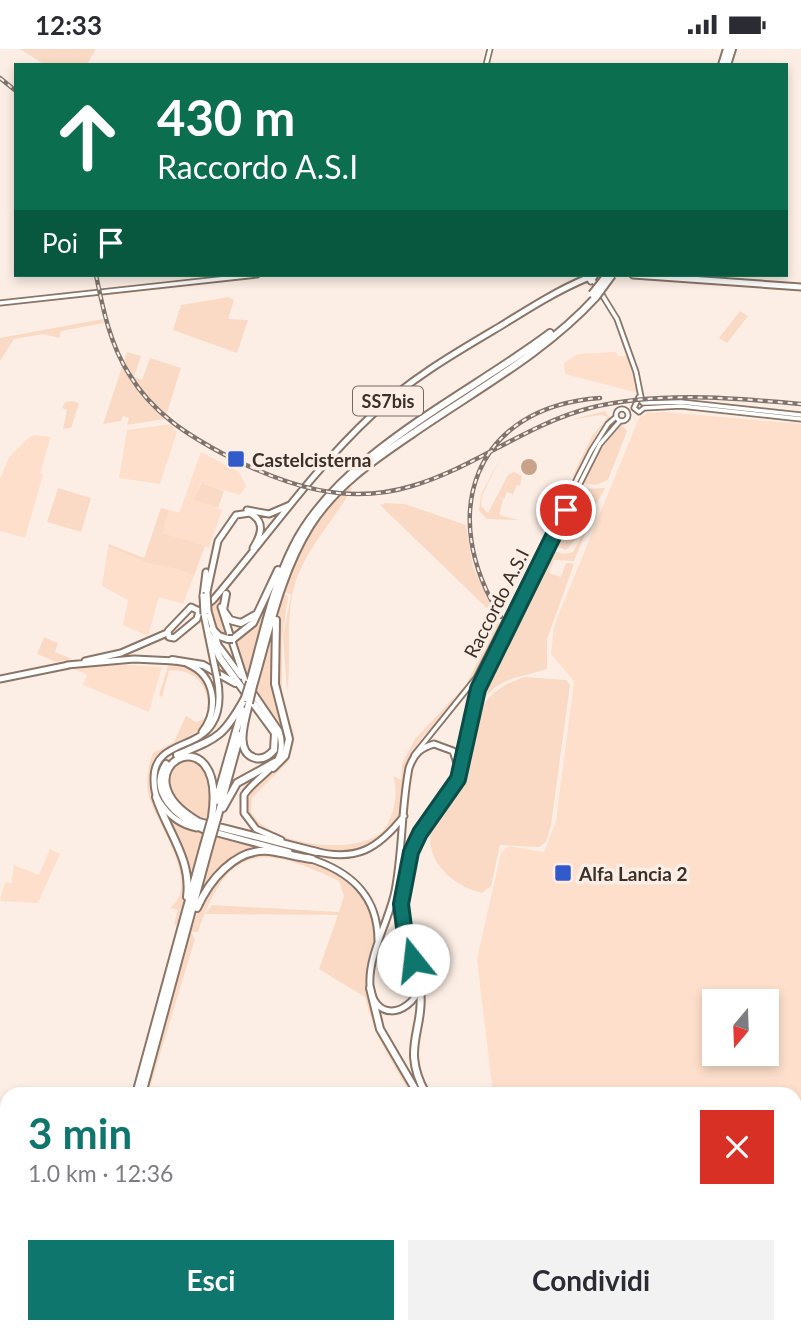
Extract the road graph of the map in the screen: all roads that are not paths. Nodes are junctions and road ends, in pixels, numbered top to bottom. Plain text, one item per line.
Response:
1 (239, 277) edge
2 (574, 277) edge
3 (589, 277) edge
4 (592, 277) edge
5 (606, 277) edge
6 (610, 277) edge
7 (670, 277) edge
8 (569, 286) junction
9 (801, 287) edge
10 (594, 296) junction
11 (0, 303) edge
12 (641, 392) junction
13 (651, 403) junction
14 (640, 404) junction
15 (625, 410) junction
16 (636, 411) junction
17 (628, 415) junction
18 (801, 417) edge
19 (618, 419) junction
20 (347, 479) junction
21 (296, 501) junction
22 (299, 535) junction
23 (239, 569) junction
24 (234, 575) junction
25 (282, 586) junction
26 (205, 594) junction
27 (226, 594) junction
28 (261, 608) junction
29 (203, 612) junction
30 (211, 632) junction
31 (167, 633) junction
32 (168, 660) junction
33 (67, 665) junction
34 (0, 679) edge
35 (248, 684) junction
36 (247, 700) junction
37 (183, 743) junction
38 (412, 758) junction
39 (277, 760) junction
40 (273, 768) junction
41 (460, 772) junction
42 (156, 797) junction
43 (404, 816) junction
44 (214, 818) junction
45 (203, 829) junction
46 (315, 856) junction
47 (186, 923) junction
48 (378, 948) junction
49 (370, 988) junction
50 (420, 988) junction
51 (138, 1087) edge
52 (144, 1087) edge
53 (414, 1087) edge
54 (423, 1087) edge

1 - 11 street
2 - 8 street
3 - 8 main road, SS7bis
4 - 12 street
5 - 10 highway, bridge
6 - 10 highway, bridge
7 - 9 main road
8 - 21 main road, SS7bis
10 - 20 highway
12 - 13 street
12 - 14 street
13 - 14 street
13 - 18 street
14 - 15 street
14 - 16 street
14 - 16 street
14 - 18 street
15 - 17 street
15 - 19 street
16 - 17 street
17 - 19 street
19 - 38 street, Raccordo A.S.I
19 - 41 street, Raccordo A.S.I
20 - 22 highway
20 - 25 highway
21 - 23 main road, SS7bis
21 - 26 main road
22 - 28 highway
22 - 35 highway
23 - 24 main road, SS7bis
23 - 26 main road
24 - 27 main road
24 - 29 main road, SS7bis
25 - 35 highway
25 - 40 highway
26 - 29 main road, bridge
27 - 28 highway
27 - 35 main road
28 - 30 highway
29 - 30 main road
29 - 31 main road, SS7bis
29 - 31 main road, SS7bis
30 - 35 highway
30 - 37 main road, bridge
31 - 33 main road, SS7bis
32 - 33 main road
32 - 35 highway
32 - 37 main road
33 - 34 main road, SS7bis
35 - 36 highway, bridge
35 - 36 highway
35 - 39 main road
36 - 44 highway
36 - 45 highway
37 - 42 main road
38 - 41 main road
38 - 43 main road
39 - 40 main road
39 - 44 highway
40 - 46 main road
41 - 50 main road
42 - 45 main road
42 - 47 highway
43 - 46 main road
43 - 48 main road
44 - 46 highway
44 - 47 highway, bridge
45 - 46 main road
46 - 47 highway
46 - 48 main road
47 - 51 highway
47 - 52 highway
48 - 49 main road
49 - 50 main road
49 - 53 highway
50 - 54 highway

